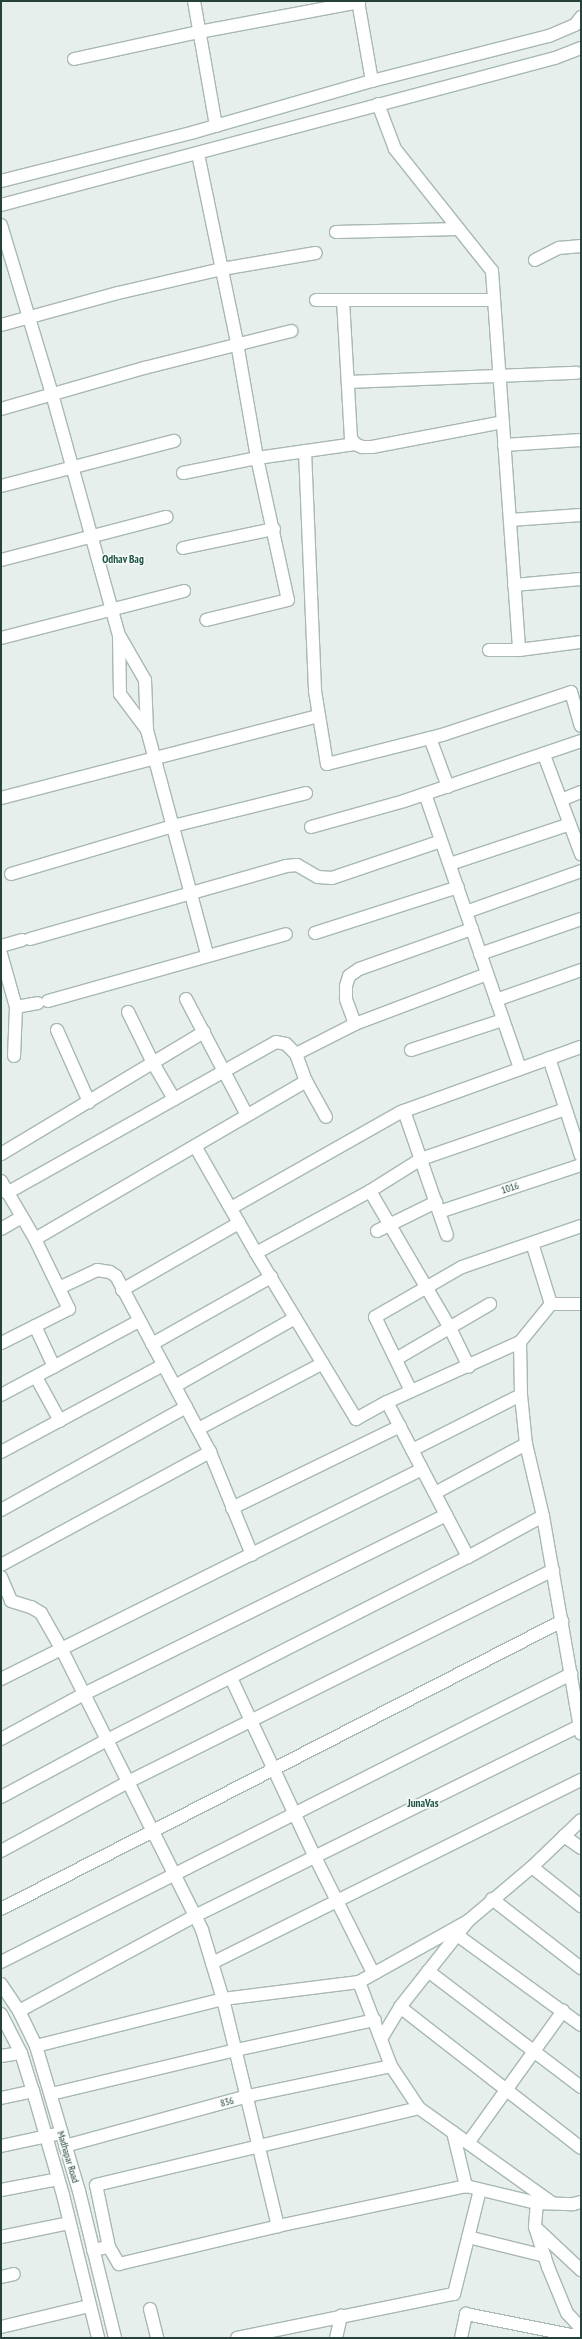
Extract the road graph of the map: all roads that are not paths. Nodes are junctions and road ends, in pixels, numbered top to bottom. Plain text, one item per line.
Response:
1 (194, 1) edge
2 (359, 2) edge
3 (581, 17) edge
4 (199, 32) junction
5 (579, 51) edge
6 (74, 59) dead end
7 (372, 81) junction
8 (378, 104) junction
9 (216, 126) junction
10 (198, 154) junction
11 (1, 181) edge
12 (1, 205) edge
13 (1, 225) edge
14 (458, 228) junction
15 (336, 232) dead end
16 (581, 246) edge
17 (316, 253) dead end
18 (535, 260) dead end
19 (222, 269) junction
20 (316, 300) dead end
21 (343, 300) junction
22 (494, 300) junction
23 (28, 318) junction
24 (1, 325) edge
25 (291, 331) dead end
26 (237, 343) junction
27 (577, 373) dead end
28 (499, 377) junction
29 (348, 382) junction
30 (52, 394) junction
31 (1, 409) edge
32 (503, 422) junction
33 (581, 440) edge
34 (174, 441) dead end
35 (355, 444) junction
36 (504, 445) junction
37 (305, 451) junction
38 (257, 458) junction
39 (71, 468) junction
40 (183, 473) dead end
41 (1, 486) edge
42 (581, 515) edge
43 (166, 518) dead end
44 (510, 520) junction
45 (274, 529) junction
46 (90, 536) junction
47 (183, 548) dead end
48 (1, 560) edge
49 (581, 579) edge
50 (514, 585) junction
51 (184, 591) dead end
52 (112, 610) junction
53 (206, 620) dead end
54 (119, 635) junction
55 (1, 638) edge
56 (581, 642) edge
57 (489, 650) dead end
58 (519, 650) junction
59 (319, 716) junction
60 (581, 726) edge
61 (147, 730) junction
62 (430, 738) junction
63 (581, 742) edge
64 (544, 755) junction
65 (154, 759) junction
66 (448, 787) junction
67 (581, 792) edge
68 (306, 793) dead end
69 (425, 794) junction
70 (1, 798) edge
71 (561, 800) junction
72 (570, 824) junction
73 (172, 826) junction
74 (311, 827) dead end
75 (441, 840) junction
76 (580, 848) edge
77 (450, 864) junction
78 (581, 871) edge
79 (6, 876) edge
80 (458, 887) junction
81 (190, 892) junction
82 (466, 912) junction
83 (581, 919) edge
84 (472, 929) junction
85 (315, 933) dead end
86 (286, 934) dead end
87 (1, 946) edge
88 (1, 954) edge
89 (207, 954) junction
90 (480, 954) junction
91 (581, 970) edge
92 (487, 974) junction
93 (186, 999) dead end
94 (496, 1000) junction
95 (16, 1007) junction
96 (128, 1012) dead end
97 (503, 1020) junction
98 (355, 1024) junction
99 (57, 1030) dead end
100 (204, 1032) junction
101 (581, 1047) edge
102 (411, 1050) dead end
103 (296, 1054) junction
104 (14, 1056) dead end
105 (549, 1058) junction
106 (152, 1063) junction
107 (520, 1069) junction
108 (223, 1072) junction
109 (306, 1080) junction
110 (174, 1099) junction
111 (89, 1102) junction
112 (565, 1109) junction
113 (404, 1111) junction
114 (247, 1115) junction
115 (326, 1117) dead end
116 (577, 1130) edge
117 (195, 1146) junction
118 (1, 1154) edge
119 (581, 1156) edge
120 (421, 1159) junction
121 (581, 1165) edge
122 (1, 1181) edge
123 (370, 1191) junction
124 (7, 1194) junction
125 (438, 1207) junction
126 (231, 1208) junction
127 (22, 1217) junction
128 (239, 1223) junction
129 (389, 1226) junction
130 (581, 1226) edge
131 (1, 1229) edge
132 (376, 1232) dead end
133 (447, 1235) dead end
134 (35, 1239) junction
135 (532, 1243) junction
136 (256, 1253) junction
137 (271, 1277) junction
138 (59, 1288) junction
139 (426, 1288) junction
140 (122, 1290) junction
141 (490, 1304) dead end
142 (551, 1304) junction
143 (581, 1304) edge
144 (295, 1318) junction
145 (139, 1320) junction
146 (35, 1326) junction
147 (450, 1328) junction
148 (520, 1342) junction
149 (1, 1343) edge
150 (152, 1344) junction
151 (396, 1359) junction
152 (323, 1363) junction
153 (163, 1365) junction
154 (54, 1366) junction
155 (469, 1367) junction
156 (36, 1377) junction
157 (175, 1386) junction
158 (411, 1391) junction
159 (1, 1395) edge
160 (521, 1395) junction
161 (387, 1402) junction
162 (186, 1407) junction
163 (60, 1421) junction
164 (400, 1426) junction
165 (198, 1429) junction
166 (526, 1444) junction
167 (412, 1450) junction
168 (1, 1452) edge
169 (210, 1452) junction
170 (422, 1469) junction
171 (434, 1493) junction
172 (232, 1508) junction
173 (1, 1510) edge
174 (446, 1515) junction
175 (544, 1516) junction
176 (252, 1555) junction
177 (468, 1557) junction
178 (1, 1565) edge
179 (553, 1570) junction
180 (1, 1577) edge
181 (6, 1604) edge
182 (562, 1621) junction
183 (62, 1650) junction
184 (571, 1674) junction
185 (231, 1678) junction
186 (1, 1679) edge
187 (84, 1694) junction
188 (252, 1720) junction
189 (580, 1730) edge
190 (1, 1739) edge
191 (108, 1740) junction
192 (273, 1768) junction
193 (581, 1780) edge
194 (128, 1782) junction
195 (1, 1797) edge
196 (295, 1812) junction
197 (581, 1820) edge
198 (152, 1830) junction
199 (564, 1836) junction
200 (581, 1848) edge
201 (1, 1851) edge
202 (315, 1857) junction
203 (532, 1867) junction
204 (174, 1873) junction
205 (492, 1899) junction
206 (337, 1901) junction
207 (581, 1906) edge
208 (1, 1909) edge
209 (195, 1916) junction
210 (468, 1921) junction
211 (457, 1935) junction
212 (1, 1962) edge
213 (212, 1963) junction
214 (581, 1968) edge
215 (428, 1971) junction
216 (373, 1973) junction
217 (359, 1982) junction
218 (1, 1984) edge
219 (223, 1999) junction
220 (400, 2007) junction
221 (563, 2010) junction
222 (19, 2011) junction
223 (1, 2014) edge
224 (375, 2020) junction
225 (581, 2025) edge
226 (381, 2040) junction
227 (36, 2046) junction
228 (236, 2050) junction
229 (21, 2052) junction
230 (534, 2052) junction
231 (1, 2056) edge
232 (391, 2066) junction
233 (581, 2087) edge
234 (33, 2091) junction
235 (508, 2091) junction
236 (51, 2094) junction
237 (248, 2096) junction
238 (1, 2098) edge
239 (419, 2108) junction
240 (453, 2132) junction
241 (61, 2133) junction
242 (45, 2137) junction
243 (468, 2143) junction
244 (1, 2146) edge
245 (65, 2146) junction
246 (258, 2148) junction
247 (581, 2148) edge
248 (58, 2179) junction
249 (466, 2186) junction
250 (1, 2190) edge
251 (480, 2190) junction
252 (537, 2203) junction
253 (553, 2204) junction
254 (578, 2206) edge
255 (69, 2223) junction
256 (278, 2226) junction
257 (535, 2227) junction
258 (1, 2237) edge
259 (468, 2238) junction
260 (109, 2247) junction
261 (93, 2250) junction
262 (545, 2256) junction
263 (581, 2270) edge
264 (14, 2274) dead end
265 (1, 2277) edge
266 (89, 2306) junction
267 (150, 2309) dead end
268 (341, 2316) junction
269 (1, 2326) edge
270 (581, 2328) edge
271 (581, 2337) edge
272 (98, 2338) edge
273 (115, 2338) edge
274 (157, 2338) edge
275 (237, 2338) edge
276 (336, 2338) edge
277 (461, 2338) edge

1 - 4 street
2 - 4 street
2 - 7 street
3 - 7 street
4 - 6 street
4 - 9 street
5 - 8 street
7 - 9 street
8 - 10 street
8 - 14 street
9 - 11 street
10 - 12 street
10 - 19 street
13 - 23 street
14 - 15 street
14 - 22 street
16 - 18 street
17 - 19 street
19 - 23 street
19 - 26 street
20 - 21 street
21 - 22 street
21 - 29 street
22 - 28 street
23 - 24 street
23 - 30 street
25 - 26 street
26 - 30 street
26 - 38 street
27 - 28 street
28 - 29 street
28 - 32 street
29 - 35 street
30 - 31 street
30 - 39 street
32 - 35 street
32 - 36 street
33 - 36 street
34 - 39 street
35 - 37 street
36 - 44 street
37 - 38 street
37 - 59 street
38 - 40 street
38 - 45 street
39 - 41 street
39 - 46 street
42 - 44 street
43 - 46 street
44 - 50 street
45 - 47 street
45 - 53 street
46 - 48 street
46 - 52 street
49 - 50 street
50 - 58 street
51 - 52 street
52 - 54 street
52 - 55 street
54 - 61 street
54 - 61 street
56 - 58 street
57 - 58 street
59 - 62 street
59 - 65 street
60 - 62 street
61 - 65 street
62 - 66 street
63 - 64 street
64 - 66 street
64 - 71 street
65 - 70 street
65 - 73 street
66 - 69 street
67 - 71 street
68 - 73 street
69 - 74 street
69 - 75 street
71 - 72 street
72 - 76 street
72 - 77 street
73 - 79 street
73 - 81 street
75 - 77 street
75 - 81 street
77 - 80 street
78 - 82 street
80 - 82 street
80 - 85 street
81 - 87 street
81 - 89 street
82 - 84 street
83 - 90 street
84 - 90 street
84 - 98 street
86 - 89 street
88 - 95 street
89 - 95 street
90 - 92 street
91 - 94 street
92 - 94 street
92 - 98 street
93 - 100 street
94 - 97 street
95 - 104 street
96 - 106 street
97 - 102 street
97 - 107 street
98 - 103 street
99 - 111 street
100 - 106 street
100 - 108 street
101 - 105 street
103 - 108 street
103 - 109 street
105 - 107 street
105 - 112 street
106 - 110 street
106 - 111 street
107 - 113 street
108 - 110 street
108 - 114 street
109 - 114 street
109 - 115 street
110 - 124 street
111 - 118 street
112 - 116 street
112 - 120 street
113 - 120 street
113 - 126 street
114 - 117 street
116 - 119 street
117 - 126 street
117 - 134 street
120 - 123 street
120 - 125 street
121 - 125 street, 1016
122 - 124 street
123 - 129 street
123 - 136 street
124 - 127 street
125 - 129 street, 1016
125 - 133 street
126 - 128 street
127 - 131 street
127 - 134 street
128 - 136 street
128 - 140 street
129 - 132 street, 1016
129 - 139 street
130 - 135 street
134 - 138 street
135 - 139 street
135 - 142 street
136 - 137 street
137 - 144 street
137 - 150 street
138 - 140 street
138 - 146 street
139 - 147 street
139 - 151 street
140 - 145 street
141 - 147 street
142 - 143 street
142 - 148 street
144 - 152 street
144 - 157 street
145 - 150 street
145 - 154 street
146 - 149 street
146 - 154 street
147 - 151 street
147 - 155 street
148 - 155 street
148 - 160 street
150 - 153 street
151 - 158 street
152 - 161 street
152 - 165 street
153 - 157 street
153 - 163 street
154 - 156 street
155 - 158 street
156 - 159 street
156 - 163 street
157 - 162 street
158 - 161 street
160 - 166 street
160 - 167 street
161 - 164 street
162 - 165 street
162 - 173 street
163 - 168 street
164 - 167 street
164 - 172 street
165 - 169 street
166 - 171 street
166 - 175 street
167 - 170 street
169 - 172 street
169 - 178 street
170 - 171 street
170 - 176 street
171 - 174 street
172 - 176 street
174 - 177 street
174 - 187 street
175 - 177 street
175 - 179 street
176 - 183 street
177 - 185 street
179 - 182 street
179 - 188 street
180 - 181 street
181 - 183 street
182 - 184 street
182 - 192 street
183 - 186 street
183 - 187 street
184 - 189 street
184 - 196 street
185 - 188 street
185 - 191 street
187 - 190 street
187 - 191 street
188 - 192 street
188 - 194 street
189 - 202 street
191 - 194 street
191 - 195 street
192 - 196 street
192 - 198 street
193 - 206 street
194 - 198 street
194 - 201 street
196 - 202 street
196 - 204 street
197 - 199 street
198 - 204 street
198 - 208 street
199 - 200 street
199 - 203 street
202 - 206 street
202 - 209 street
203 - 205 street
203 - 207 street
204 - 209 street
204 - 212 street
205 - 210 street
205 - 214 street
206 - 213 street
206 - 216 street
209 - 213 street
209 - 222 street
210 - 211 street
210 - 216 street
211 - 215 street
211 - 221 street
213 - 219 street
215 - 220 street
215 - 230 street
216 - 217 street
217 - 219 street
217 - 224 street
218 - 222 street, Madhapar Road
219 - 227 street
219 - 228 street
220 - 226 street
220 - 235 street
221 - 225 street
221 - 230 street
222 - 227 street, Madhapar Road
223 - 229 street, Madhapar Road
224 - 226 street
224 - 228 street
226 - 232 street
227 - 236 street, Madhapar Road
228 - 236 street
228 - 237 street
229 - 231 street
229 - 234 street, Madhapar Road
230 - 233 street
230 - 235 street
232 - 237 street, 836
232 - 239 street
234 - 238 street
234 - 242 street, Madhapar Road
235 - 243 street
235 - 247 street
236 - 241 street, Madhapar Road
237 - 245 street, 836
237 - 246 street
239 - 240 street
239 - 246 street
240 - 243 street
240 - 249 street
241 - 242 street
241 - 245 street, Madhapar Road
242 - 244 street
242 - 248 street, Madhapar Road
243 - 253 street
245 - 261 street, Madhapar Road
246 - 256 street
246 - 260 street
248 - 250 street
248 - 255 street, Madhapar Road
249 - 251 street
249 - 256 street
251 - 252 street
251 - 259 street
252 - 253 street
252 - 257 street
253 - 254 street
255 - 258 street
255 - 266 street, Madhapar Road
256 - 260 street
257 - 262 street
257 - 263 street
259 - 262 street
259 - 268 street
260 - 261 street
261 - 273 street, Madhapar Road
262 - 270 street
264 - 265 street
266 - 269 street
266 - 272 street, Madhapar Road
267 - 274 street
268 - 275 street
268 - 276 street
271 - 277 street

